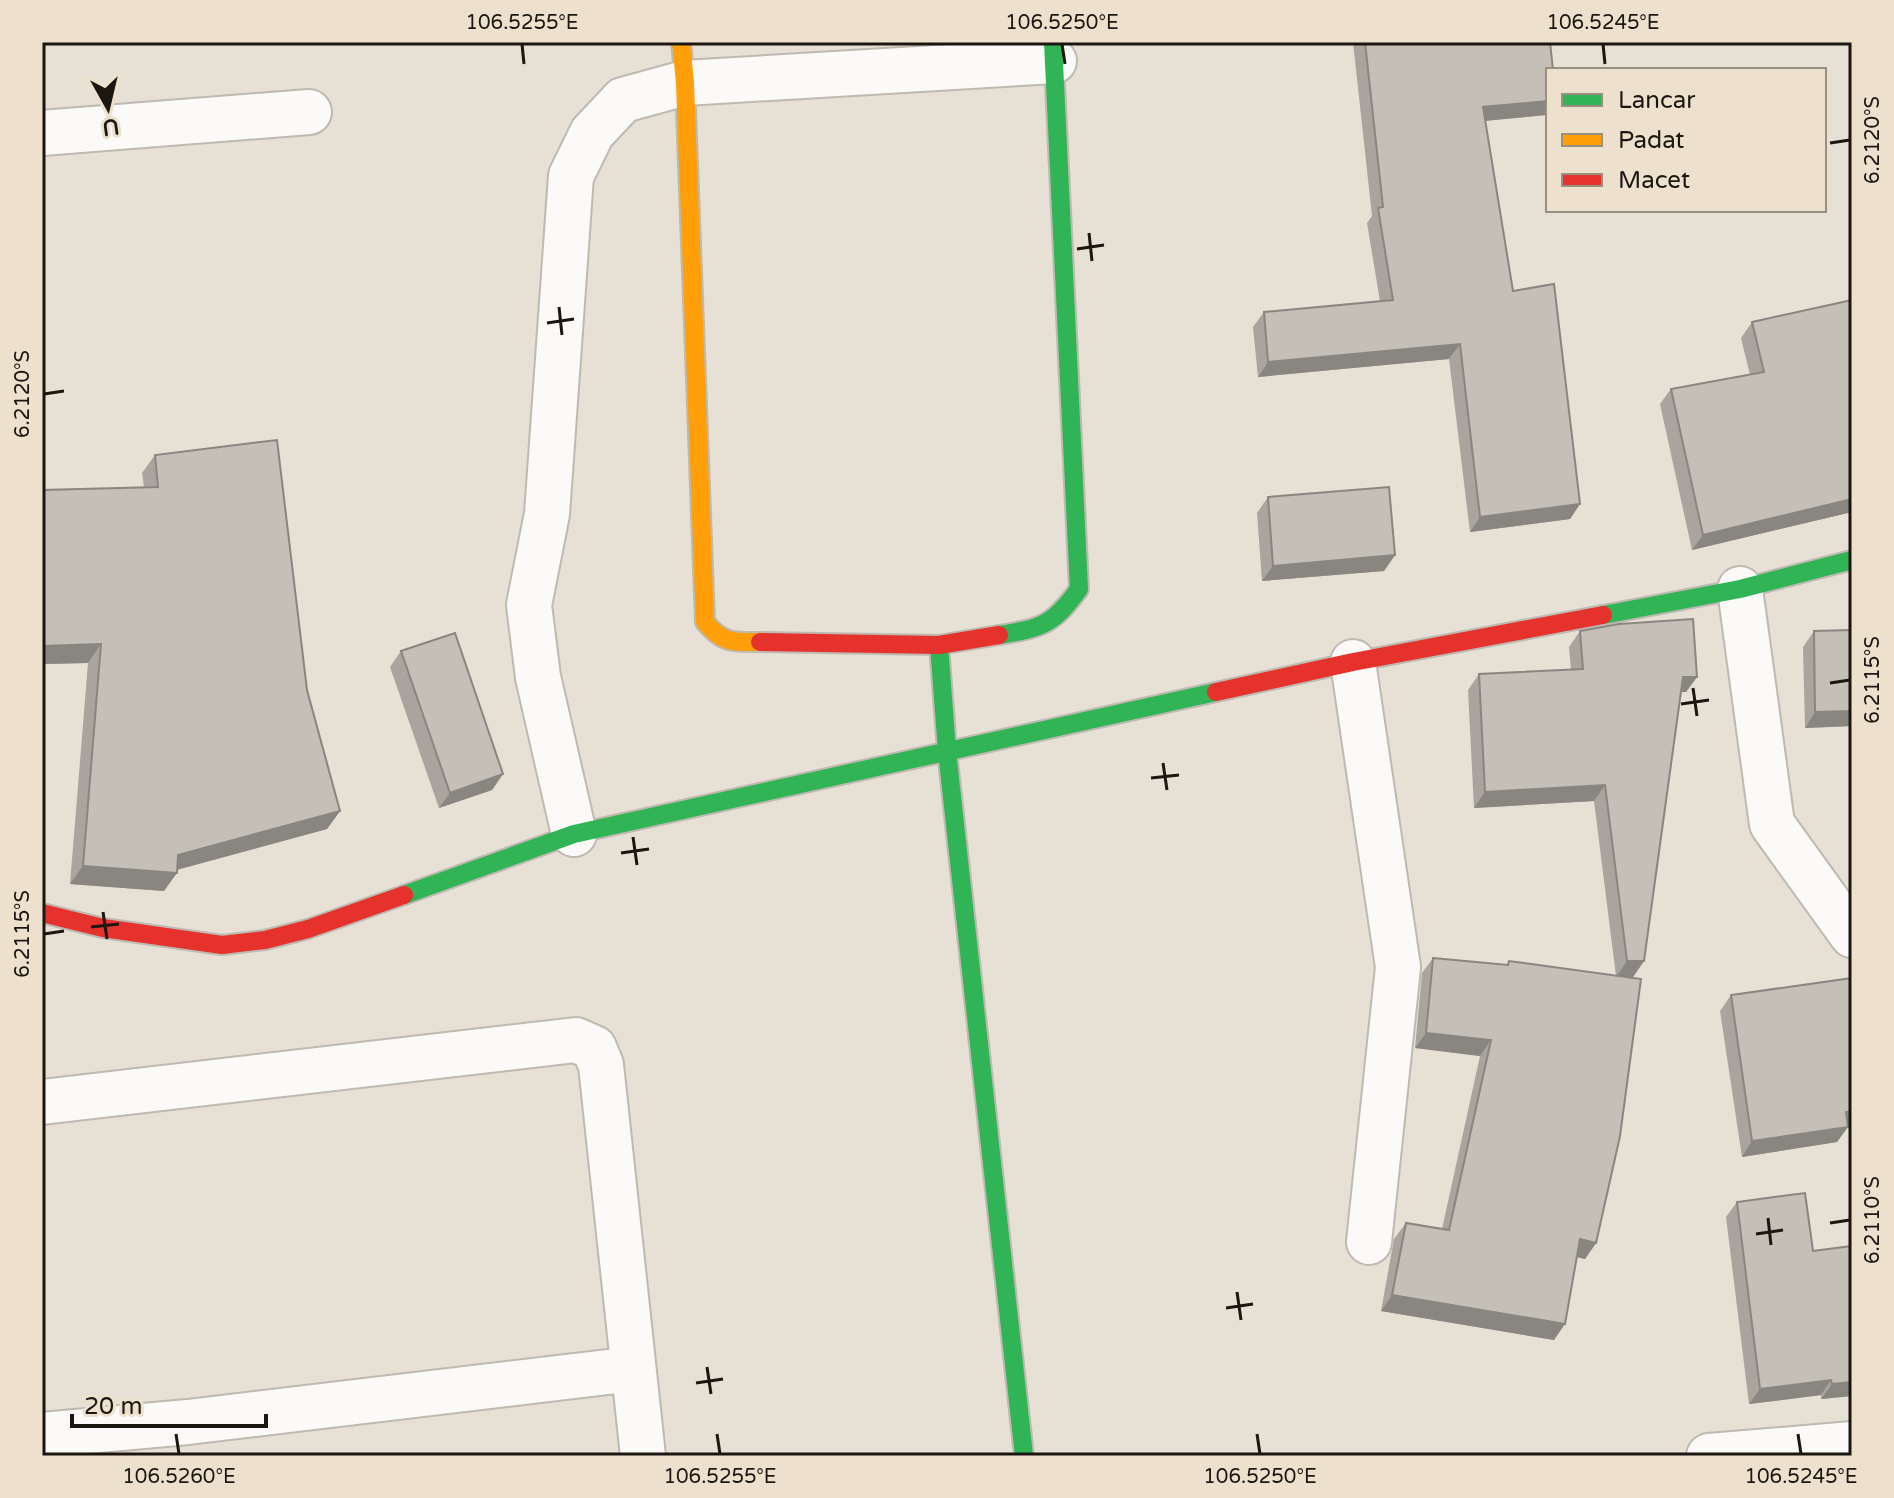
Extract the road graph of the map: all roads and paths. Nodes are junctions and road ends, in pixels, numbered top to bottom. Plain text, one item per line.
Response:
1 (1053, 51) edge
2 (683, 63) edge
3 (309, 112) dead end
4 (42, 133) edge
5 (1852, 560) edge
6 (1740, 589) junction
7 (939, 645) junction
8 (1353, 662) junction
9 (947, 751) junction
10 (574, 834) junction
11 (42, 913) edge
12 (1852, 935) edge
13 (42, 1102) edge
14 (1369, 1242) dead end
15 (633, 1369) junction
16 (42, 1435) edge
17 (1852, 1444) edge
18 (643, 1456) edge
19 (1024, 1456) edge
20 (1709, 1456) edge

1 - 2 street
1 - 7 street
2 - 7 street
2 - 10 street
3 - 4 street
5 - 6 street
6 - 8 street
6 - 12 street
7 - 9 street
8 - 9 street
8 - 14 street
9 - 10 street
9 - 19 street
10 - 11 street
13 - 15 street
15 - 16 street
15 - 18 street
17 - 20 street

